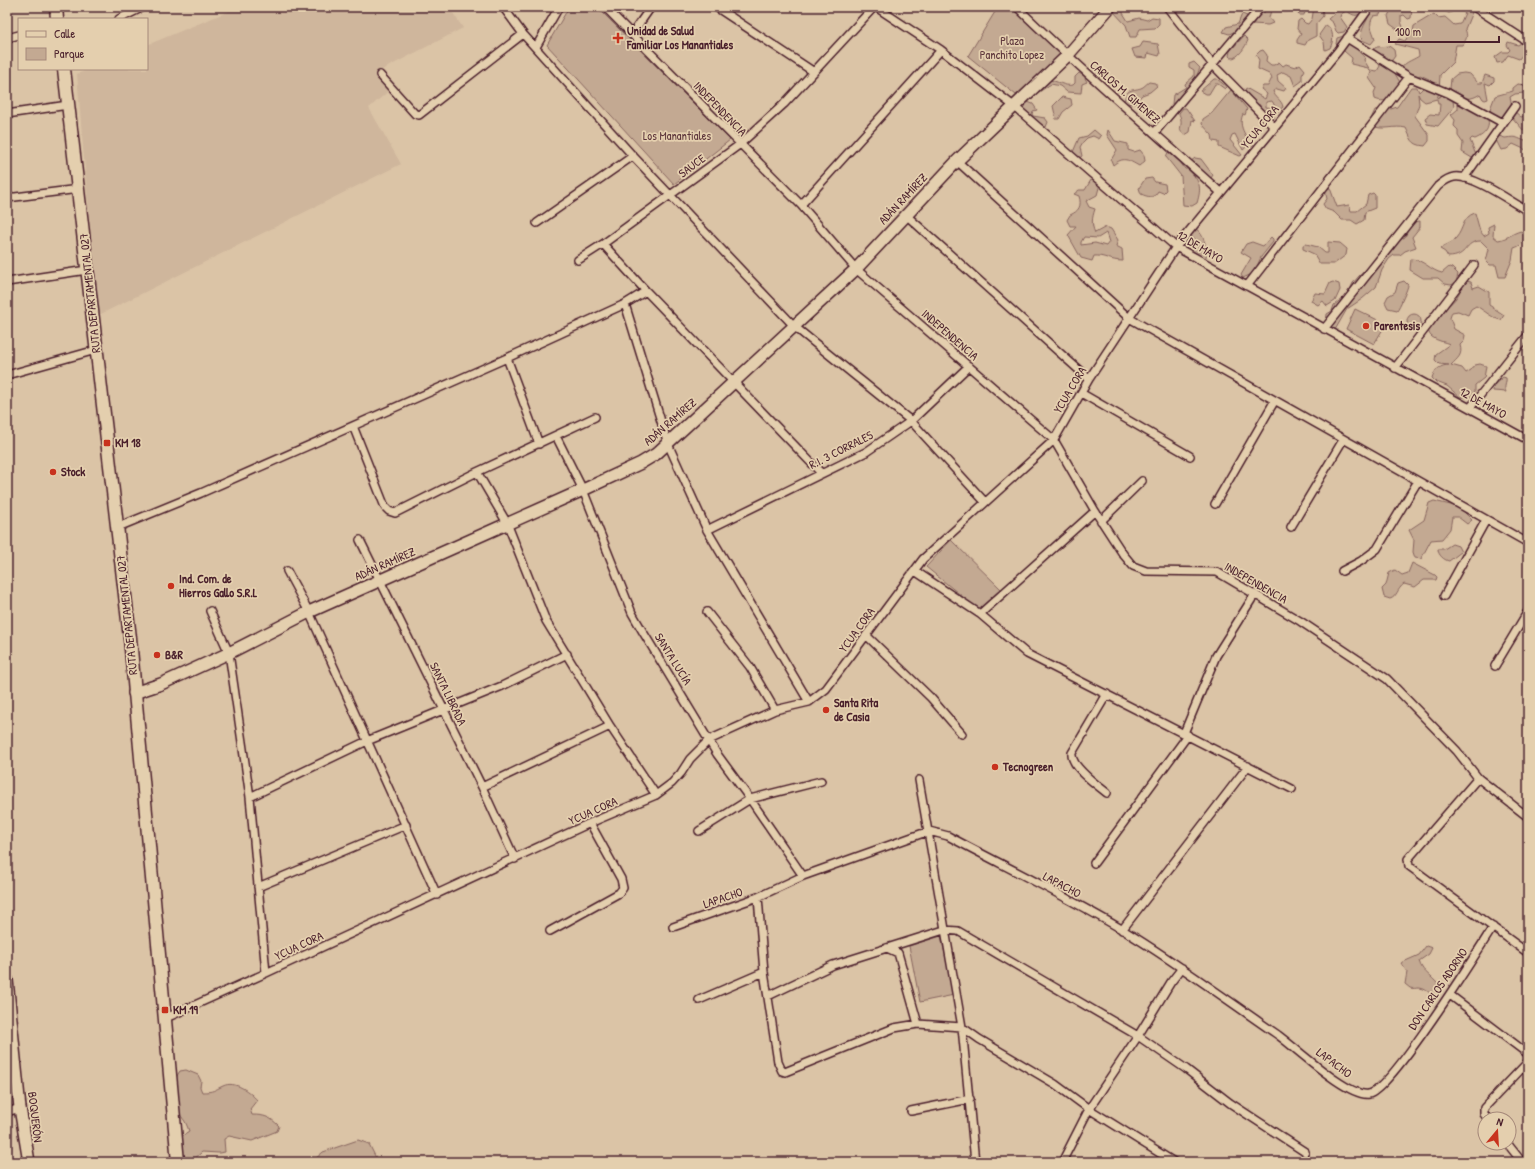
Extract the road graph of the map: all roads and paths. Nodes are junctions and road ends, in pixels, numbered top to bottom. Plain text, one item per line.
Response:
1 (56, 7) edge
2 (142, 7) edge
3 (503, 7) edge
4 (559, 7) edge
5 (605, 7) edge
6 (651, 7) edge
7 (716, 7) edge
8 (875, 7) edge
9 (1017, 7) edge
10 (1110, 7) edge
11 (1167, 7) edge
12 (1261, 7) edge
13 (1370, 7) edge
14 (1474, 7) edge
15 (57, 18) edge
16 (121, 18) edge
17 (523, 34) junction
18 (632, 34) junction
19 (18, 35) edge
20 (7, 38) edge
21 (1347, 38) junction
22 (1528, 42) edge
23 (536, 47) junction
24 (942, 50) junction
25 (1067, 56) junction
26 (1213, 65) junction
27 (64, 70) edge
28 (814, 72) junction
29 (380, 75) dead end
30 (1409, 77) junction
31 (68, 105) junction
32 (1515, 106) dead end
33 (1015, 108) junction
34 (7, 114) edge
35 (1503, 122) junction
36 (1274, 127) junction
37 (1155, 132) junction
38 (739, 145) junction
39 (633, 156) junction
40 (957, 161) junction
41 (1464, 178) junction
42 (79, 189) junction
43 (1220, 192) junction
44 (670, 196) junction
45 (7, 198) edge
46 (801, 205) junction
47 (1528, 211) edge
48 (906, 215) junction
49 (537, 223) dead end
50 (603, 244) junction
51 (1176, 247) junction
52 (578, 260) dead end
53 (1474, 265) dead end
54 (856, 269) junction
55 (87, 270) junction
56 (7, 282) edge
57 (1247, 286) junction
58 (646, 291) junction
59 (625, 304) junction
60 (1129, 318) junction
61 (795, 327) junction
62 (1324, 329) junction
63 (1528, 335) edge
64 (96, 350) junction
65 (508, 358) junction
66 (969, 366) junction
67 (1395, 368) junction
68 (7, 375) edge
69 (1089, 379) junction
70 (734, 382) junction
71 (1081, 393) junction
72 (1274, 402) junction
73 (1470, 408) junction
74 (595, 417) dead end
75 (911, 421) junction
76 (353, 426) junction
77 (556, 436) junction
78 (1054, 440) junction
79 (1344, 440) junction
80 (1528, 440) edge
81 (539, 444) junction
82 (668, 444) junction
83 (1190, 456) dead end
84 (477, 472) junction
85 (821, 473) junction
86 (1142, 481) dead end
87 (1418, 481) junction
88 (583, 490) junction
89 (985, 502) junction
90 (1215, 504) dead end
91 (1095, 511) junction
92 (1486, 520) junction
93 (1102, 521) junction
94 (507, 523) junction
95 (118, 527) junction
96 (1291, 527) dead end
97 (706, 530) junction
98 (360, 540) dead end
99 (1528, 544) edge
100 (287, 571) dead end
101 (915, 571) junction
102 (1342, 571) dead end
103 (381, 580) junction
104 (1255, 594) junction
105 (1444, 596) dead end
106 (210, 611) dead end
107 (1528, 611) edge
108 (309, 612) junction
109 (707, 612) dead end
110 (980, 614) junction
111 (867, 636) junction
112 (229, 653) junction
113 (567, 654) junction
114 (1495, 666) dead end
115 (134, 693) junction
116 (1107, 694) junction
117 (809, 702) junction
118 (443, 710) junction
119 (775, 710) junction
120 (610, 726) junction
121 (962, 734) dead end
122 (1186, 734) junction
123 (710, 740) junction
124 (367, 741) junction
125 (1248, 766) junction
126 (1478, 778) junction
127 (821, 780) dead end
128 (919, 780) dead end
129 (482, 787) junction
130 (1292, 789) dead end
131 (1106, 793) dead end
132 (656, 795) junction
133 (250, 797) junction
134 (750, 799) junction
135 (1528, 817) edge
136 (590, 823) junction
137 (406, 825) junction
138 (699, 831) dead end
139 (929, 831) junction
140 (515, 859) junction
141 (1094, 863) dead end
142 (803, 876) junction
143 (258, 887) junction
144 (437, 895) junction
145 (758, 897) junction
146 (673, 927) dead end
147 (1492, 927) junction
148 (944, 930) junction
149 (1122, 930) junction
150 (550, 931) dead end
151 (887, 948) junction
152 (1528, 954) edge
153 (1182, 968) junction
154 (764, 972) junction
155 (266, 974) junction
156 (7, 980) edge
157 (1450, 995) junction
158 (768, 996) junction
159 (699, 1000) dead end
160 (166, 1018) junction
161 (918, 1024) junction
162 (962, 1027) junction
163 (1138, 1036) junction
164 (1528, 1054) edge
165 (1528, 1062) edge
166 (1400, 1063) joint
167 (970, 1099) junction
168 (20, 1108) junction
169 (1089, 1109) junction
170 (911, 1111) dead end
171 (1483, 1111) edge
172 (7, 1112) edge
173 (1513, 1151) edge
174 (1305, 1152) dead end
175 (29, 1162) edge
176 (178, 1162) edge
177 (975, 1162) edge
178 (1062, 1162) edge
179 (1174, 1162) edge
180 (1522, 1162) edge

1 - 15 main road
2 - 16 street
3 - 17 street
4 - 23 street
5 - 18 street, INDEPENDENCIA
6 - 18 street
7 - 28 street
8 - 24 street, 12 DE MAYO
8 - 28 street, SAUCE
9 - 25 street, CARLOS M. GIMENEZ
10 - 25 street, ADÁN RAMÍREZ
11 - 26 street
12 - 26 street
13 - 21 street, YCUA CORA
14 - 22 street
17 - 23 street
17 - 29 street
18 - 38 street, INDEPENDENCIA
19 - 20 street
21 - 30 street
21 - 36 street, YCUA CORA
23 - 39 street
24 - 33 street, 12 DE MAYO
24 - 46 street
25 - 33 street, ADÁN RAMÍREZ
25 - 37 street, CARLOS M. GIMENEZ
26 - 36 street
26 - 37 street
27 - 31 main road, RUTA DEPARTAMENTAL 027
28 - 38 street, SAUCE
30 - 35 street
30 - 57 street
31 - 34 street
31 - 42 main road, RUTA DEPARTAMENTAL 027
32 - 35 street
33 - 40 street, ADÁN RAMÍREZ
33 - 51 street, 12 DE MAYO
35 - 41 street
36 - 43 street, YCUA CORA
37 - 43 street, CARLOS M. GIMENEZ
38 - 44 street, SAUCE
38 - 46 street, INDEPENDENCIA
39 - 44 street
39 - 49 street
40 - 48 street, ADÁN RAMÍREZ
40 - 60 street
41 - 47 street
41 - 62 street
42 - 45 street
42 - 55 main road, RUTA DEPARTAMENTAL 027
43 - 51 street, YCUA CORA
44 - 50 street, SAUCE
44 - 61 street
46 - 54 street, INDEPENDENCIA
48 - 54 street, ADÁN RAMÍREZ
48 - 69 street
50 - 52 street, SAUCE
50 - 58 street
51 - 57 street, 12 DE MAYO
51 - 60 street, YCUA CORA
53 - 67 street
54 - 61 street, ADÁN RAMÍREZ
54 - 66 street, INDEPENDENCIA
55 - 56 street
55 - 64 main road, RUTA DEPARTAMENTAL 027
57 - 62 street, 12 DE MAYO
58 - 59 street
58 - 70 street
59 - 65 street
59 - 82 street
60 - 69 street, YCUA CORA
60 - 72 street
61 - 70 street, ADÁN RAMÍREZ
61 - 75 street
62 - 67 street, 12 DE MAYO
63 - 73 street
64 - 68 street
64 - 95 main road, RUTA DEPARTAMENTAL 027
65 - 76 street
65 - 81 street
66 - 75 street, R.I. 3 CORRALES
66 - 78 street, INDEPENDENCIA
67 - 73 street, 12 DE MAYO
69 - 71 street, YCUA CORA
70 - 82 street, ADÁN RAMÍREZ
70 - 85 street
71 - 78 street, YCUA CORA
71 - 83 street
72 - 79 street
72 - 90 street
73 - 80 street, 12 DE MAYO
74 - 77 street
75 - 85 street, R.I. 3 CORRALES
75 - 89 street
76 - 84 street
76 - 95 street
77 - 81 street
77 - 88 street, SANTA LUCÍA
78 - 89 street, YCUA CORA
78 - 91 street, INDEPENDENCIA
79 - 87 street
79 - 96 street
81 - 84 street
82 - 88 street, ADÁN RAMÍREZ
82 - 97 street
84 - 94 street
85 - 97 street, R.I. 3 CORRALES
86 - 93 street
87 - 92 street
87 - 102 street
88 - 94 street, ADÁN RAMÍREZ
88 - 123 street, SANTA LUCÍA
89 - 101 street, YCUA CORA
91 - 93 street, INDEPENDENCIA
91 - 110 street
92 - 99 street
92 - 105 street
93 - 104 street, INDEPENDENCIA
94 - 103 street, ADÁN RAMÍREZ
94 - 113 street
95 - 115 main road, RUTA DEPARTAMENTAL 027
97 - 117 street
98 - 103 street, SANTA LIBRADA
100 - 108 street
101 - 110 street
101 - 111 street, YCUA CORA
103 - 108 street, ADÁN RAMÍREZ
103 - 118 street, SANTA LIBRADA
104 - 122 street
104 - 126 street, INDEPENDENCIA
106 - 112 street
107 - 114 street
108 - 112 street, ADÁN RAMÍREZ
108 - 124 street
109 - 119 street
110 - 116 street
111 - 117 street, YCUA CORA
111 - 121 street
112 - 115 street, ADÁN RAMÍREZ
112 - 133 street
113 - 118 street
113 - 120 street
115 - 160 main road, RUTA DEPARTAMENTAL 027
116 - 122 street
116 - 131 street
117 - 119 street, YCUA CORA
118 - 124 street
118 - 129 street, SANTA LIBRADA
119 - 123 street, YCUA CORA
120 - 129 street
120 - 132 street
122 - 125 street
122 - 141 street
123 - 132 street, YCUA CORA
123 - 134 street, SANTA LUCÍA
124 - 133 street
124 - 137 street
125 - 130 street
125 - 149 street
126 - 135 street, INDEPENDENCIA
126 - 147 street
127 - 134 street
128 - 139 street
129 - 140 street, SANTA LIBRADA
132 - 136 street, YCUA CORA
133 - 143 street
134 - 138 street
134 - 142 street, SANTA LUCÍA
136 - 140 street, YCUA CORA
136 - 150 street
137 - 143 street
137 - 144 street
139 - 142 street, LAPACHO
139 - 148 street
139 - 149 street, LAPACHO
140 - 144 street, YCUA CORA
142 - 145 street, LAPACHO
143 - 155 street
144 - 155 street, YCUA CORA
145 - 146 street, LAPACHO
145 - 154 street
147 - 152 street
147 - 157 street, DON CARLOS ADORNO
148 - 151 street
148 - 162 street
148 - 163 street
149 - 153 street, LAPACHO
151 - 158 street
151 - 161 street
153 - 163 street
153 - 166 street, LAPACHO
154 - 158 street
154 - 159 street
155 - 160 street, YCUA CORA
156 - 168 street, BOQUERÓN
157 - 164 street
157 - 166 street, DON CARLOS ADORNO
158 - 161 street
160 - 176 main road, RUTA DEPARTAMENTAL 027
161 - 162 street
162 - 167 street
162 - 169 street
163 - 169 street
163 - 174 street
165 - 171 street
167 - 170 street
167 - 177 street
168 - 172 street
168 - 175 street, BOQUERÓN
169 - 178 street
169 - 179 street
173 - 180 street

